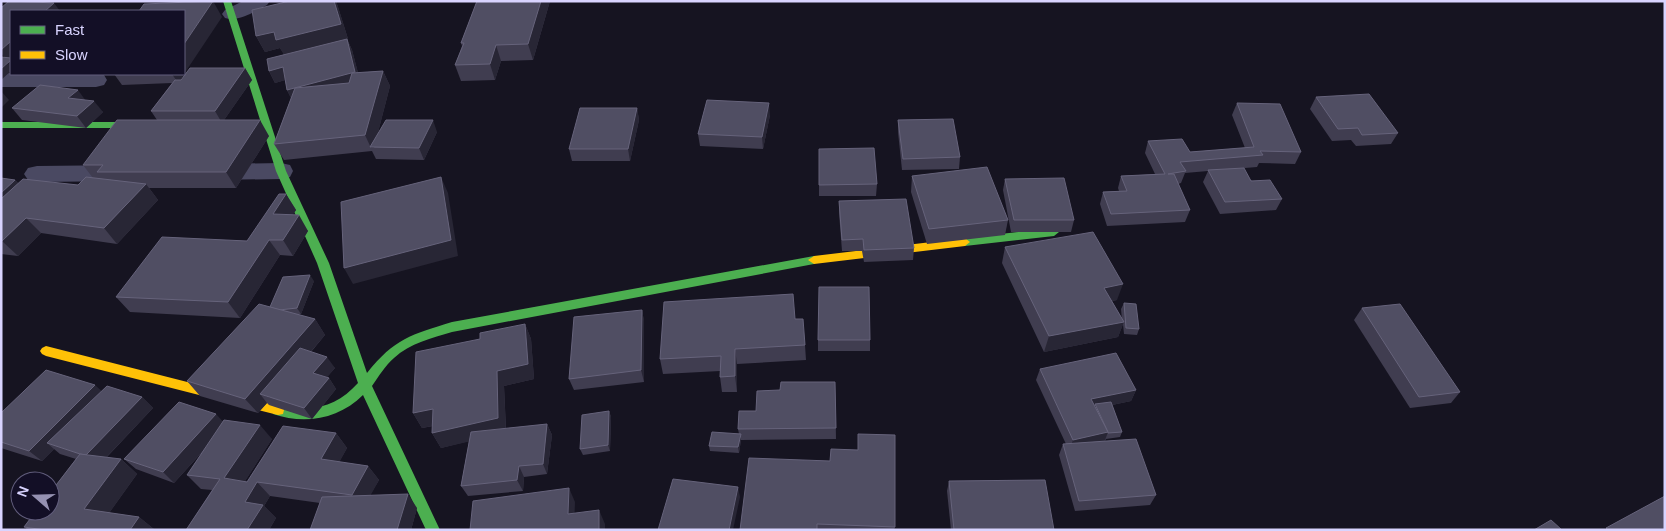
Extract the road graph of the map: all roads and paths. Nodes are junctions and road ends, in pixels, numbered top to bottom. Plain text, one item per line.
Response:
1 (260, 1) edge
2 (230, 7) edge
3 (1, 80) edge
4 (96, 80) dead end
5 (1, 125) edge
6 (161, 125) edge
7 (282, 171) junction
8 (184, 172) edge
9 (154, 173) edge
10 (37, 174) dead end
11 (1054, 232) edge
12 (46, 351) dead end
13 (365, 385) junction
14 (433, 530) edge

1 - 2 street
2 - 7 street
3 - 4 street
5 - 6 street
7 - 8 street
7 - 13 street
9 - 10 street
11 - 13 street
12 - 13 street
13 - 14 street

